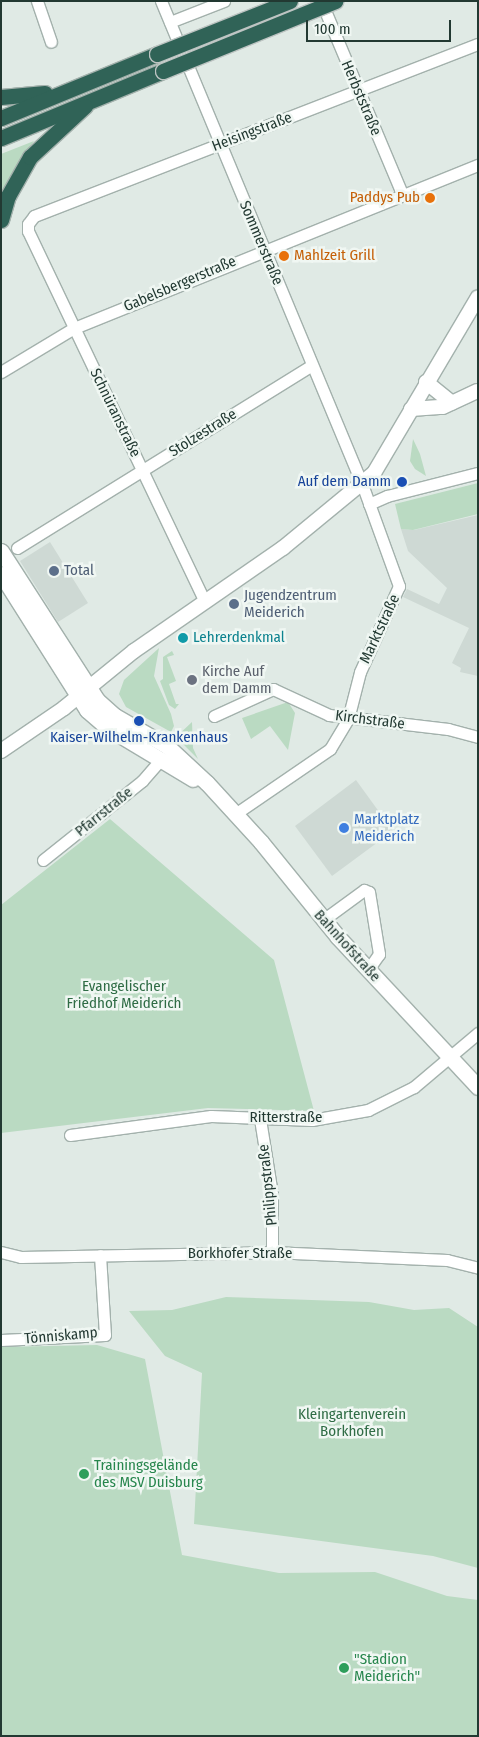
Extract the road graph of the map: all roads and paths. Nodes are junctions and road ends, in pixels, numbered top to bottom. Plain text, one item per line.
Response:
1 (37, 1) edge
2 (161, 1) edge
3 (224, 1) edge
4 (290, 1) edge
5 (321, 1) edge
6 (335, 1) edge
7 (170, 22) junction
8 (51, 42) dead end
9 (478, 44) edge
10 (358, 90) junction
11 (64, 91) junction
12 (1, 97) edge
13 (96, 97) junction
14 (1, 118) edge
15 (1, 138) edge
16 (220, 144) junction
17 (478, 165) edge
18 (402, 194) junction
19 (1, 220) edge
20 (28, 224) joint
21 (264, 249) junction
22 (478, 297) edge
23 (74, 328) junction
24 (312, 365) junction
25 (1, 372) edge
26 (426, 382) junction
27 (478, 391) edge
28 (452, 403) junction
29 (411, 409) junction
30 (143, 471) junction
31 (478, 474) edge
32 (362, 484) junction
33 (387, 496) junction
34 (370, 504) junction
35 (17, 548) dead end
36 (1, 551) edge
37 (1, 574) edge
38 (205, 602) junction
39 (82, 694) junction
40 (214, 716) dead end
41 (348, 720) junction
42 (478, 737) edge
43 (1, 751) edge
44 (160, 759) junction
45 (222, 800) junction
46 (236, 814) junction
47 (43, 860) dead end
48 (323, 920) junction
49 (368, 970) junction
50 (478, 1033) edge
51 (448, 1056) junction
52 (478, 1087) edge
53 (260, 1118) junction
54 (70, 1135) dead end
55 (1, 1252) edge
56 (272, 1252) junction
57 (100, 1255) junction
58 (478, 1268) edge
59 (1, 1340) edge

1 - 8 street
2 - 7 street, Sommerstraße
3 - 7 street
4 - 11 highway, bridge
5 - 10 street, Herbststraße
6 - 13 highway, bridge
7 - 16 street, Sommerstraße
9 - 10 street, Heisingstraße
10 - 16 street, Heisingstraße
10 - 18 street, Herbststraße
11 - 12 highway
11 - 14 highway
13 - 15 highway
13 - 19 highway
16 - 20 street, Heisingstraße
16 - 21 street, Sommerstraße
17 - 18 street, Gabelsbergerstraße
18 - 21 street, Gabelsbergerstraße
20 - 23 street, Schnüranstraße
21 - 23 street, Gabelsbergerstraße
21 - 24 street, Sommerstraße
22 - 26 street
23 - 25 street, Gabelsbergerstraße
23 - 30 street, Schnüranstraße
24 - 30 street, Stolzestraße
24 - 32 street, Sommerstraße
26 - 28 street
26 - 29 street
27 - 28 street
28 - 29 street
29 - 32 street
30 - 35 street, Stolzestraße
30 - 38 street, Schnüranstraße
31 - 33 street
32 - 33 street
32 - 34 street, Marktstraße
32 - 38 street
33 - 34 street
34 - 41 street, Marktstraße
36 - 39 main road
37 - 39 main road
38 - 39 street
39 - 43 street
39 - 44 main road, Bahnhofstraße
39 - 45 main road, Bahnhofstraße
40 - 41 street, Kirchstraße
41 - 42 street, Kirchstraße
41 - 46 street, Marktstraße
44 - 45 main road, Bahnhofstraße
44 - 47 street, Pfarrstraße
45 - 46 main road, Bahnhofstraße
46 - 48 main road, Bahnhofstraße
48 - 49 main road, Bahnhofstraße
48 - 49 street
49 - 51 main road, Bahnhofstraße
50 - 51 street, Ritterstraße
51 - 52 main road, Bahnhofstraße
51 - 53 street, Ritterstraße
53 - 54 street, Ritterstraße
53 - 56 street, Philippstraße
55 - 57 street, Borkhofer Straße
56 - 57 street, Borkhofer Straße
56 - 58 street, Borkhofer Straße
57 - 59 street, Tönniskamp

